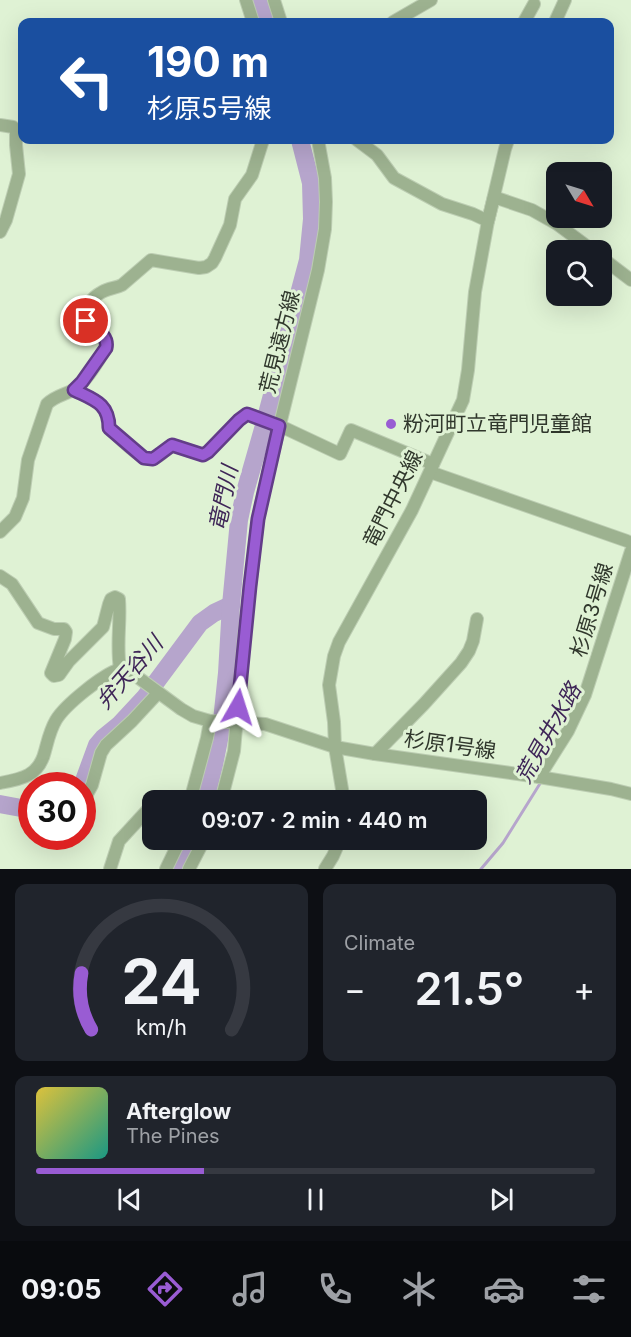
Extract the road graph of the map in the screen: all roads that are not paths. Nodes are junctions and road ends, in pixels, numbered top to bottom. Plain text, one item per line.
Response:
1 (246, 0) edge
2 (274, 0) edge
3 (431, 0) edge
4 (565, 0) edge
5 (531, 1) edge
6 (252, 18) edge
7 (280, 18) edge
8 (400, 18) edge
9 (525, 18) edge
10 (557, 18) edge
11 (0, 125) edge
12 (262, 144) edge
13 (319, 144) edge
14 (362, 144) edge
15 (507, 144) edge
16 (494, 197) junction
17 (488, 221) junction
18 (0, 232) edge
19 (579, 240) edge
20 (612, 266) edge
21 (631, 280) edge
22 (74, 390) junction
23 (278, 425) junction
24 (432, 468) junction
25 (0, 532) edge
26 (631, 543) edge
27 (631, 551) edge
28 (0, 576) edge
29 (477, 619) dead end
30 (120, 669) junction
31 (154, 690) junction
32 (211, 721) junction
33 (233, 722) junction
34 (335, 747) junction
35 (375, 754) junction
36 (96, 773) edge
37 (542, 778) junction
38 (0, 783) edge
39 (193, 790) edge
40 (224, 790) edge
41 (342, 790) edge
42 (631, 794) edge
43 (142, 816) edge
44 (175, 850) edge
45 (199, 850) edge
46 (336, 850) edge
47 (110, 869) edge
48 (166, 869) edge
49 (189, 869) edge
50 (325, 869) edge

1 - 6 street
2 - 7 street
3 - 8 street
4 - 10 street
5 - 9 street
11 - 18 street
12 - 22 street
13 - 23 street, 荒見遠方線
14 - 17 street
15 - 16 street
16 - 17 street, 竜門中央線
16 - 19 street
17 - 24 street, 竜門中央線
20 - 21 street
22 - 23 street
22 - 25 street
23 - 24 street, 杉原3号線
23 - 33 street, 荒見遠方線
24 - 26 street, 杉原3号線
24 - 34 street, 竜門中央線
27 - 37 street, 杉原3号線
28 - 30 street
29 - 35 street
30 - 31 street, 杉原1号線
30 - 38 street
31 - 32 street, 杉原1号線
31 - 36 street
32 - 33 street, 杉原1号線
32 - 39 street
33 - 34 street, 杉原1号線
33 - 40 street, 荒見遠方線
34 - 35 street, 杉原1号線
34 - 41 street, 竜門中央線
35 - 37 street, 杉原1号線
37 - 42 street, 杉原1号線
43 - 47 street
44 - 48 street
45 - 49 street
46 - 50 street

